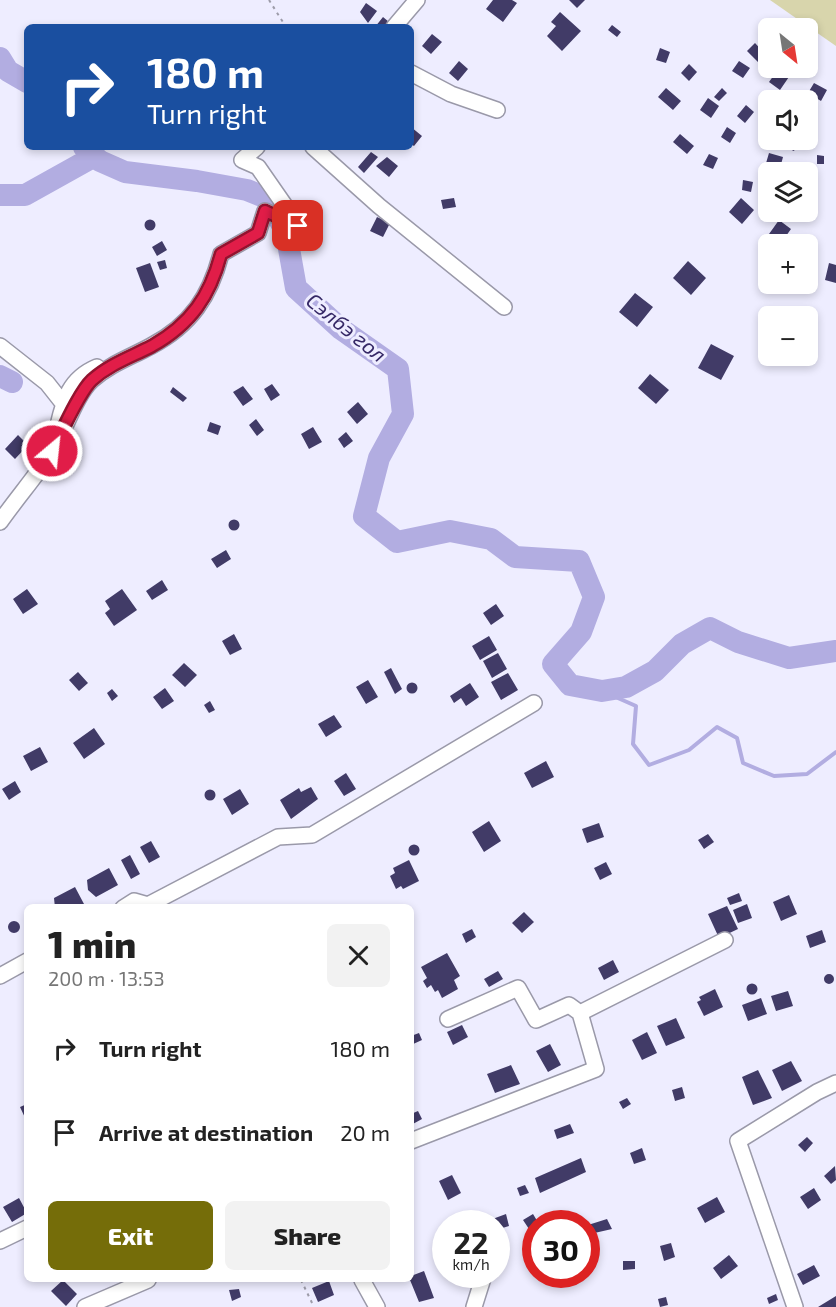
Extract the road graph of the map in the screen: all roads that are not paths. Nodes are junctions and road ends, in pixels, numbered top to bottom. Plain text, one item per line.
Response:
1 (417, 0) edge
2 (397, 24) edge
3 (414, 75) edge
4 (497, 110) dead end
5 (254, 150) edge
6 (316, 150) edge
7 (504, 308) dead end
8 (0, 346) edge
9 (117, 361) junction
10 (62, 402) junction
11 (52, 451) junction
12 (0, 522) edge
13 (534, 704) dead end
14 (129, 904) edge
15 (144, 904) edge
16 (150, 904) edge
17 (725, 940) dead end
18 (24, 963) edge
19 (0, 976) edge
20 (580, 1013) junction
21 (448, 1018) dead end
22 (836, 1083) edge
23 (414, 1140) edge
24 (24, 1229) edge
25 (0, 1241) edge
26 (143, 1282) edge
27 (363, 1282) edge
28 (480, 1288) edge
29 (85, 1307) edge
30 (377, 1307) edge
31 (474, 1307) edge
32 (795, 1307) edge

1 - 2 street
3 - 4 street
5 - 9 street
6 - 7 street
8 - 10 street
9 - 10 street
9 - 11 street
10 - 11 street
11 - 12 street
13 - 16 street
14 - 15 street
17 - 20 street
18 - 19 street
20 - 21 street
20 - 23 street
22 - 32 street
24 - 25 street
26 - 29 street
27 - 30 street
28 - 31 street

